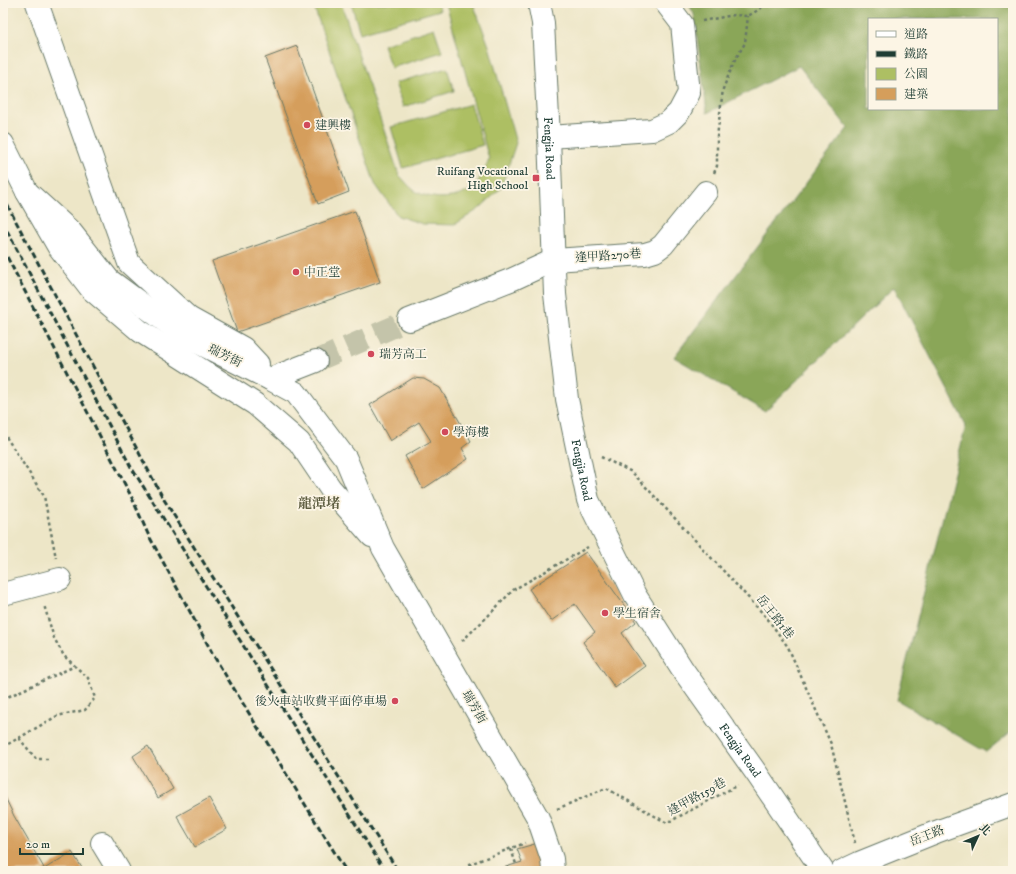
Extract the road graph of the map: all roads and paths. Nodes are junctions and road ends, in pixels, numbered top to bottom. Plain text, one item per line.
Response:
1 (37, 3) edge
2 (539, 3) edge
3 (666, 3) edge
4 (766, 3) edge
5 (748, 16) junction
6 (682, 24) junction
7 (549, 137) junction
8 (3, 144) edge
9 (27, 192) junction
10 (706, 192) joint
11 (554, 260) junction
12 (409, 320) tunnel mouth
13 (316, 361) tunnel mouth
14 (270, 379) junction
15 (3, 432) edge
16 (578, 455) junction
17 (606, 536) junction
18 (383, 548) junction
19 (60, 579) joint
20 (38, 584) junction
21 (3, 594) edge
22 (445, 656) junction
23 (75, 666) junction
24 (3, 692) edge
25 (6, 697) junction
26 (3, 698) edge
27 (19, 738) junction
28 (3, 747) edge
29 (48, 759) dead end
30 (757, 774) junction
31 (1013, 804) edge
32 (541, 826) junction
33 (102, 843) dead end
34 (511, 849) junction
35 (516, 864) dead end
36 (850, 867) edge
37 (120, 871) edge
38 (473, 871) edge
39 (553, 871) edge
40 (823, 871) edge

1 - 14 main road
2 - 7 main road, Fengjia Road
3 - 6 main road
4 - 5 path
5 - 6 path
5 - 10 path
6 - 7 main road
7 - 11 main road, Fengjia Road
8 - 9 main road, 瑞芳街
9 - 14 main road, 瑞芳街
9 - 18 main road, 瑞芳街
10 - 11 main road, 逢甲路270巷
11 - 12 main road
11 - 16 main road, Fengjia Road
13 - 14 main road
14 - 18 main road, 瑞芳街
15 - 19 path
16 - 17 main road, Fengjia Road
16 - 36 path, 岳王路1巷
17 - 22 path
17 - 30 main road, Fengjia Road
18 - 22 main road, 瑞芳街
19 - 20 main road
20 - 21 main road
20 - 23 path
22 - 32 main road, 瑞芳街
23 - 25 path
23 - 27 path
24 - 25 path
25 - 26 path
27 - 28 path
27 - 29 path
30 - 32 path, 逢甲路159巷
30 - 40 main road, Fengjia Road
31 - 36 main road, 岳王路
32 - 34 path
32 - 39 main road, 瑞芳街
33 - 37 main road
34 - 35 path
34 - 38 path

